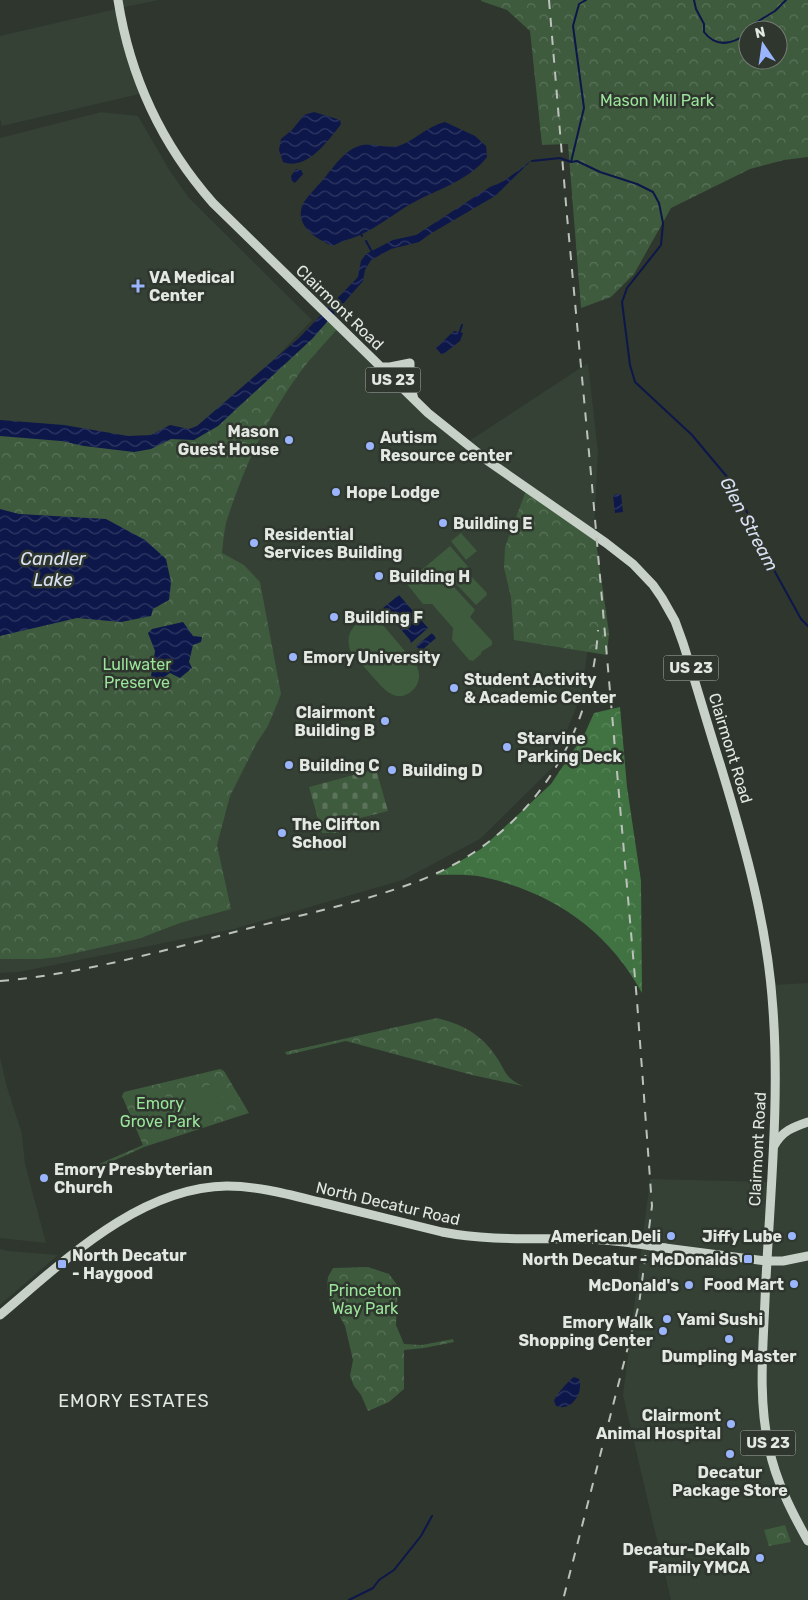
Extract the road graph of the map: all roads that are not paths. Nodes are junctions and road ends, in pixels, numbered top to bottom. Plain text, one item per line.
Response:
1 (118, 0) edge
2 (380, 367) junction
3 (415, 401) junction
4 (808, 1122) edge
5 (773, 1148) junction
6 (808, 1256) edge
7 (766, 1261) junction
8 (0, 1315) edge
9 (808, 1541) edge

1 - 2 main road, Clairmont Road / US 23
2 - 3 main road, Clairmont Road / US 23
2 - 3 main road
3 - 5 main road, Clairmont Road / US 23
4 - 5 main road
5 - 7 main road, Clairmont Road / US 23
6 - 7 main road, North Decatur Road
7 - 8 main road, North Decatur Road, bridge
7 - 9 main road, Clairmont Road / US 23

